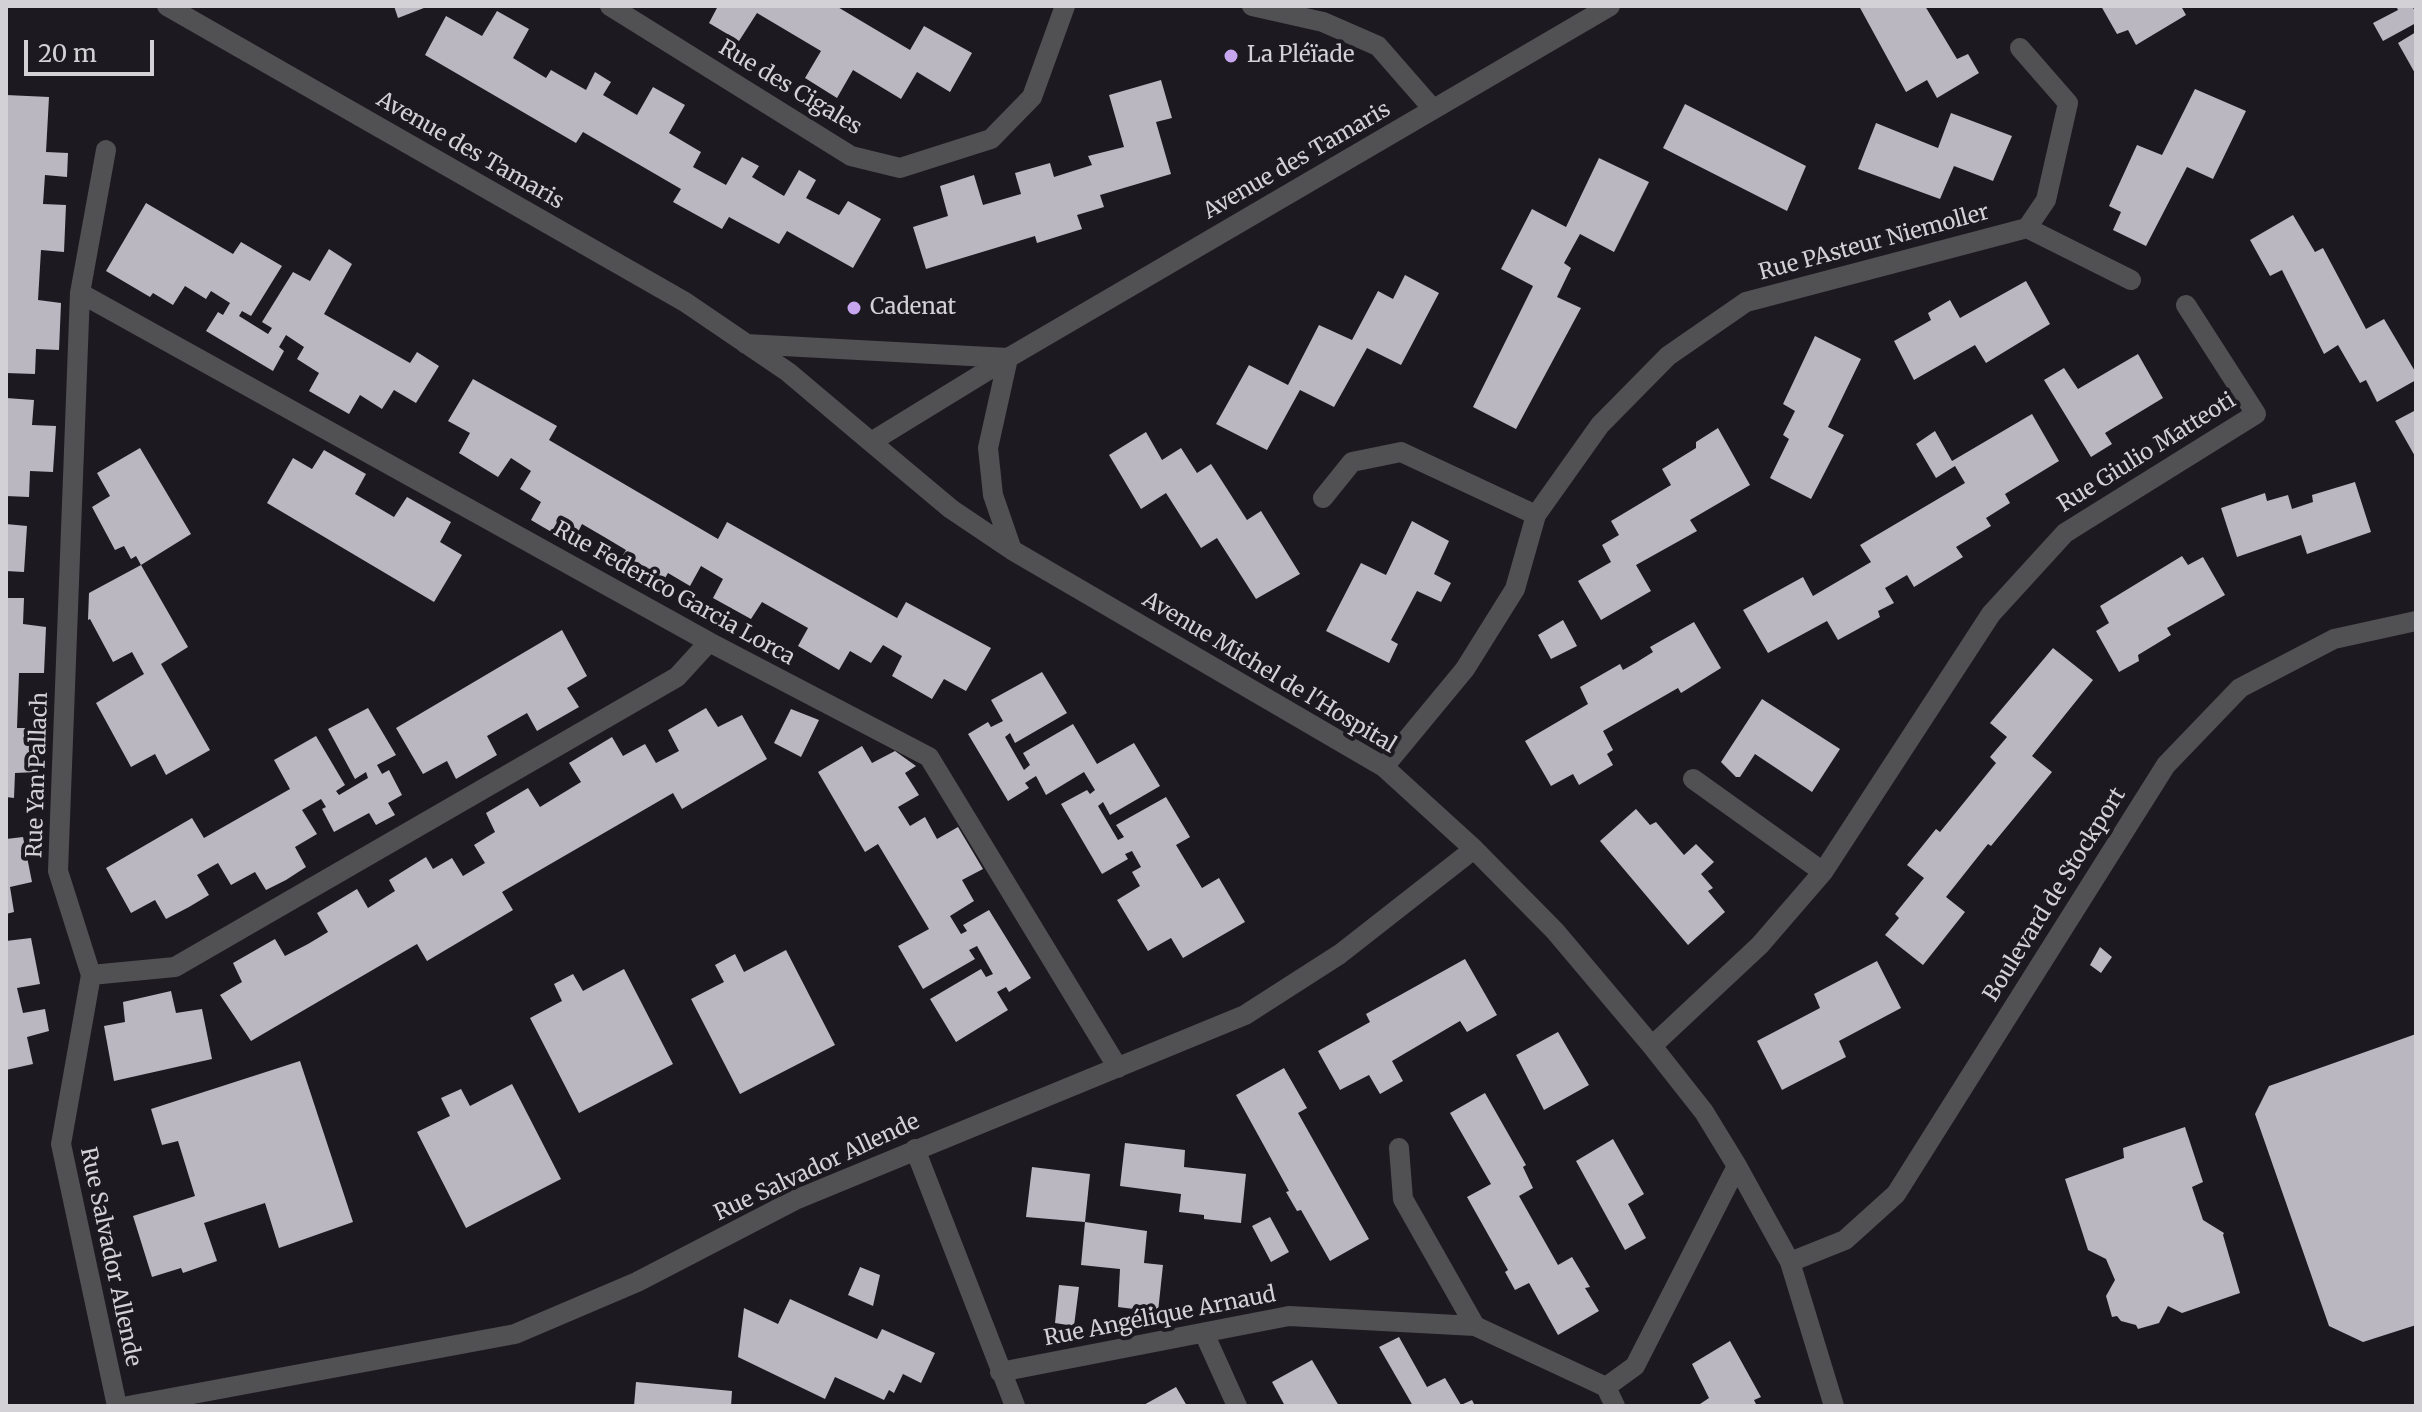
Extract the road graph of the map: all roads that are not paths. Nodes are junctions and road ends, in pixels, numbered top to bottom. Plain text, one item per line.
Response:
1 (167, 6) edge
2 (610, 6) edge
3 (1065, 6) edge
4 (1252, 6) edge
5 (1610, 6) edge
6 (1324, 14) edge
7 (2020, 48) dead end
8 (1433, 109) junction
9 (106, 150) dead end
10 (2027, 228) junction
11 (2131, 280) dead end
12 (80, 293) junction
13 (2186, 305) dead end
14 (746, 344) junction
15 (1008, 358) junction
16 (871, 442) junction
17 (1323, 498) dead end
18 (1536, 515) junction
19 (1012, 550) junction
20 (2416, 621) edge
21 (709, 642) junction
22 (1384, 767) junction
23 (1693, 779) dead end
24 (1474, 849) junction
25 (1823, 872) junction
26 (91, 975) junction
27 (1652, 1046) junction
28 (1118, 1068) junction
29 (1399, 1148) dead end
30 (915, 1149) junction
31 (1737, 1166) junction
32 (1790, 1262) junction
33 (1475, 1326) junction
34 (1204, 1333) junction
35 (1000, 1372) junction
36 (1606, 1387) junction
37 (117, 1406) edge
38 (128, 1406) edge
39 (1015, 1406) edge
40 (1237, 1406) edge
41 (1615, 1406) edge
42 (1834, 1406) edge

1 - 14 street, Avenue des Tamaris
2 - 3 street, Rue des Cigales
4 - 6 street
5 - 8 street, Avenue des Tamaris
6 - 8 street
7 - 10 street
8 - 15 street, Avenue des Tamaris
9 - 12 street, Rue Yan Pallach
10 - 11 street
10 - 18 street, Rue PAsteur Niemoller
12 - 21 street, Rue Federico Garcia Lorca
12 - 26 street, Rue Yan Pallach
13 - 25 street, Rue Giulio Matteoti
14 - 15 street
14 - 16 street, Avenue des Tamaris
15 - 16 street, Avenue des Tamaris
15 - 19 street
16 - 19 street, Avenue Michel de l'Hospital
17 - 18 street
18 - 22 street, Rue PAsteur Niemoller
19 - 22 street, Avenue Michel de l'Hospital
20 - 32 street, Boulevard de Stockport
21 - 26 street
21 - 28 street, Rue Federico Garcia Lorca
22 - 24 street, Avenue Michel de l'Hospital
23 - 25 street
24 - 27 street, Avenue Michel de l'Hospital
24 - 28 street, Rue Salvador Allende
25 - 27 street, Rue Giulio Matteoti
26 - 37 street, Rue Salvador Allende
27 - 31 street, Avenue Michel de l'Hospital
28 - 30 street, Rue Salvador Allende
29 - 33 street
30 - 35 street
30 - 38 street, Rue Salvador Allende
31 - 32 street, Avenue Michel de l'Hospital
31 - 36 street
32 - 42 street, Avenue Michel de l'Hospital
33 - 34 street, Rue Angélique Arnaud
33 - 36 street, Rue Angélique Arnaud
34 - 35 street, Rue Angélique Arnaud
34 - 40 street
35 - 39 street
36 - 41 street

